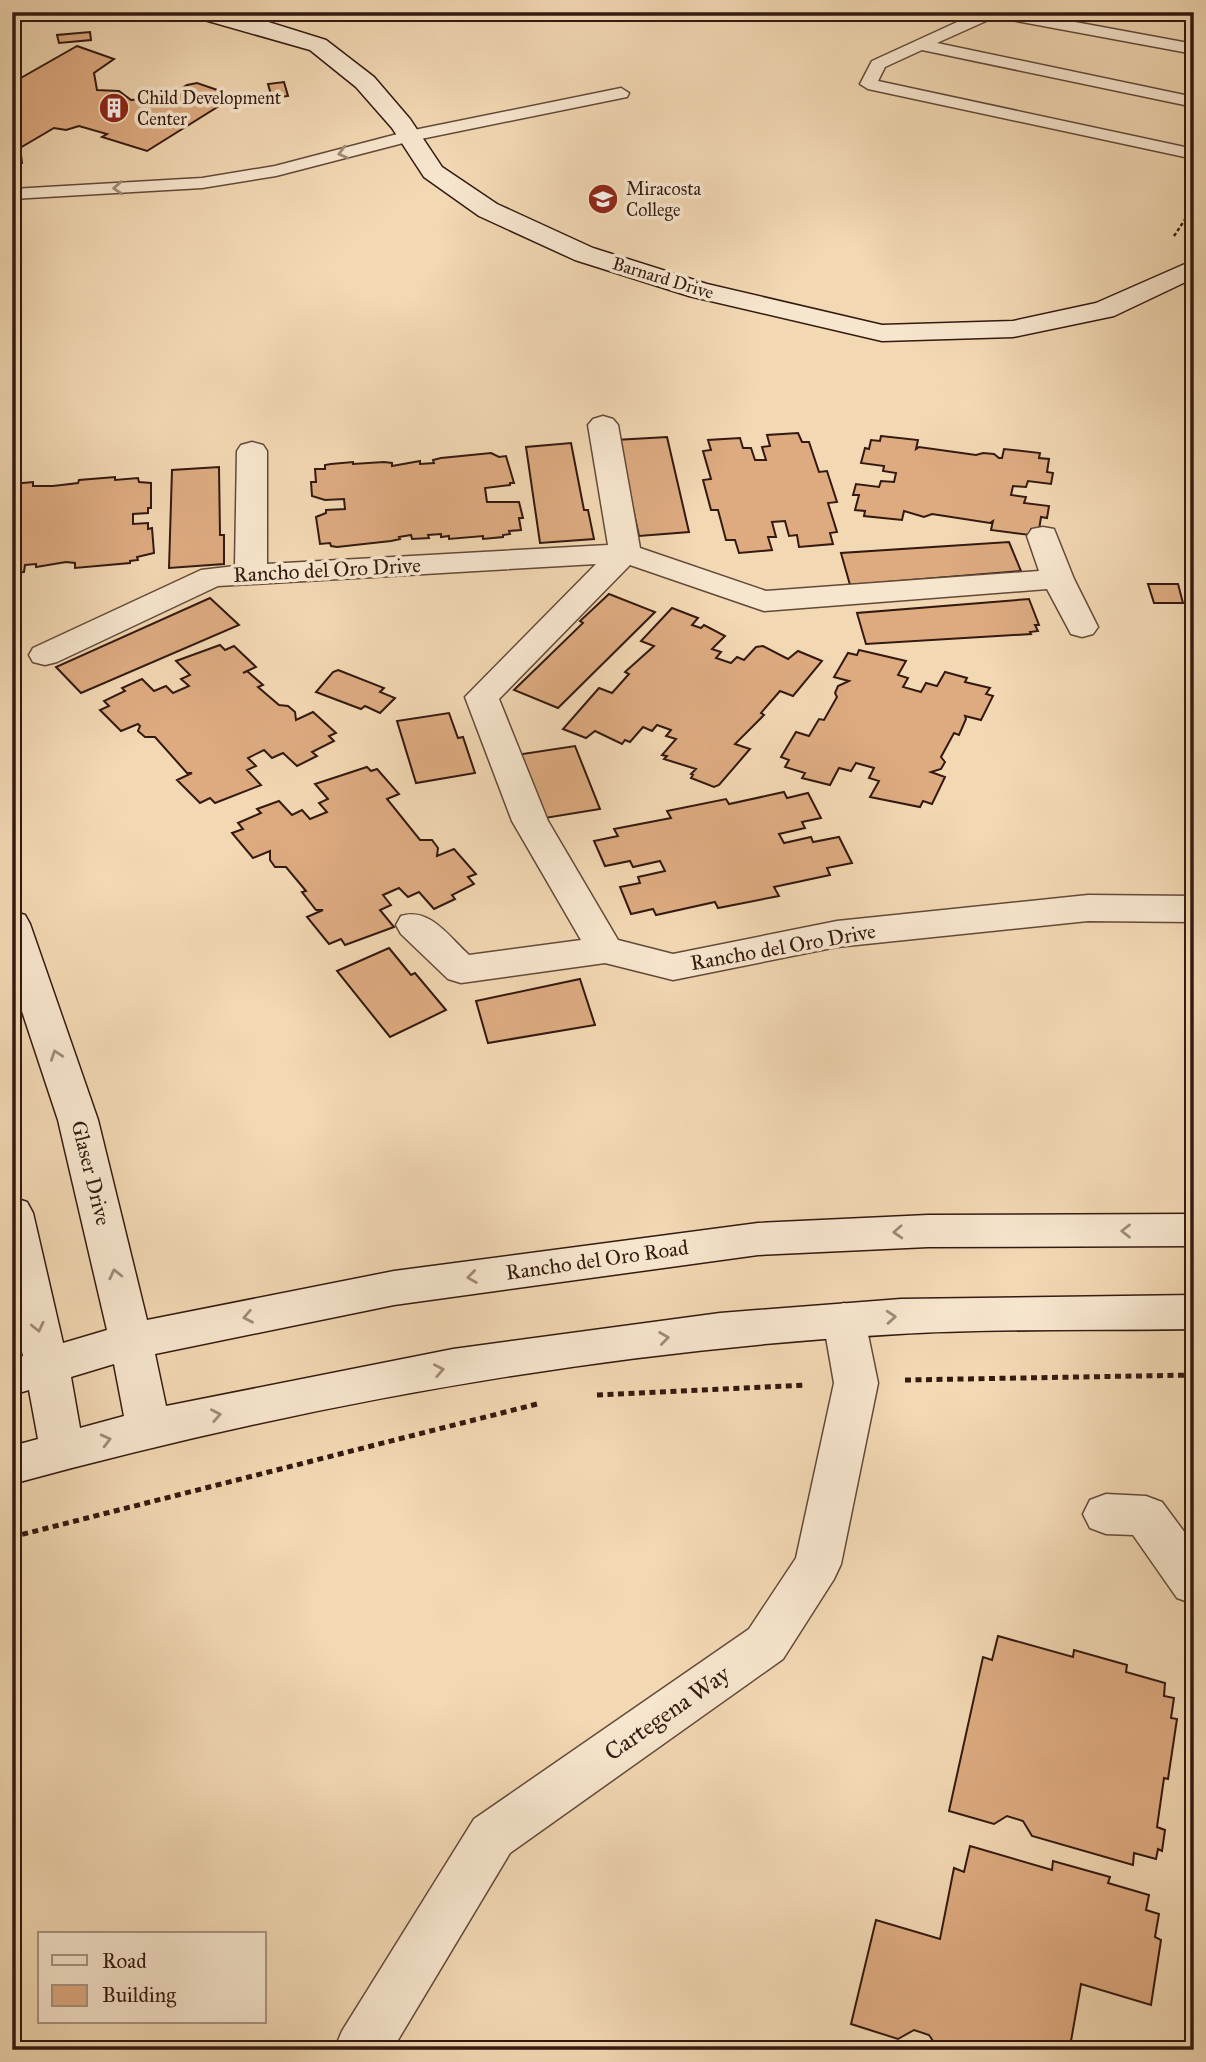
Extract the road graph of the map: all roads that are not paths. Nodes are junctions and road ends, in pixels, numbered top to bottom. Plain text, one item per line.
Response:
1 (202, 12) edge
2 (994, 12) edge
3 (921, 45) junction
4 (1194, 49) edge
5 (621, 93) dead end
6 (1194, 102) edge
7 (408, 136) junction
8 (1194, 154) edge
9 (12, 194) edge
10 (1194, 268) edge
11 (603, 425) dead end
12 (252, 451) dead end
13 (1043, 536) dead end
14 (625, 553) junction
15 (251, 575) junction
16 (1058, 579) junction
17 (1082, 627) dead end
18 (45, 655) dead end
19 (1194, 909) edge
20 (12, 924) edge
21 (414, 925) dead end
22 (605, 950) junction
23 (12, 1213) edge
24 (1194, 1230) edge
25 (1194, 1312) edge
26 (844, 1320) junction
27 (131, 1340) junction
28 (30, 1372) edge
29 (149, 1428) junction
30 (62, 1451) junction
31 (12, 1465) edge
32 (1106, 1514) dead end
33 (1194, 1583) edge
34 (361, 2050) edge

1 - 7 street, Barnard Drive
2 - 3 lane
2 - 4 lane
3 - 6 lane
3 - 8 lane
5 - 7 lane
7 -> 9 lane
7 - 10 street, Barnard Drive
11 - 14 street
12 - 15 street
13 - 16 street
14 - 15 street, Rancho del Oro Drive
14 - 16 street, Rancho del Oro Drive
14 - 22 street
15 - 18 street, Rancho del Oro Drive
16 - 17 street
19 - 22 street, Rancho del Oro Drive
27 -> 20 street, Glaser Drive
21 - 22 street
23 -> 28 street
24 -> 27 street, Rancho del Oro Road
26 -> 25 street
29 -> 26 street
26 - 34 street, Cartegena Way
27 - 28 street, Rancho del Oro Road
27 - 29 street, Glaser Drive
28 - 30 street
30 -> 29 street
30 - 31 street
32 - 33 street

